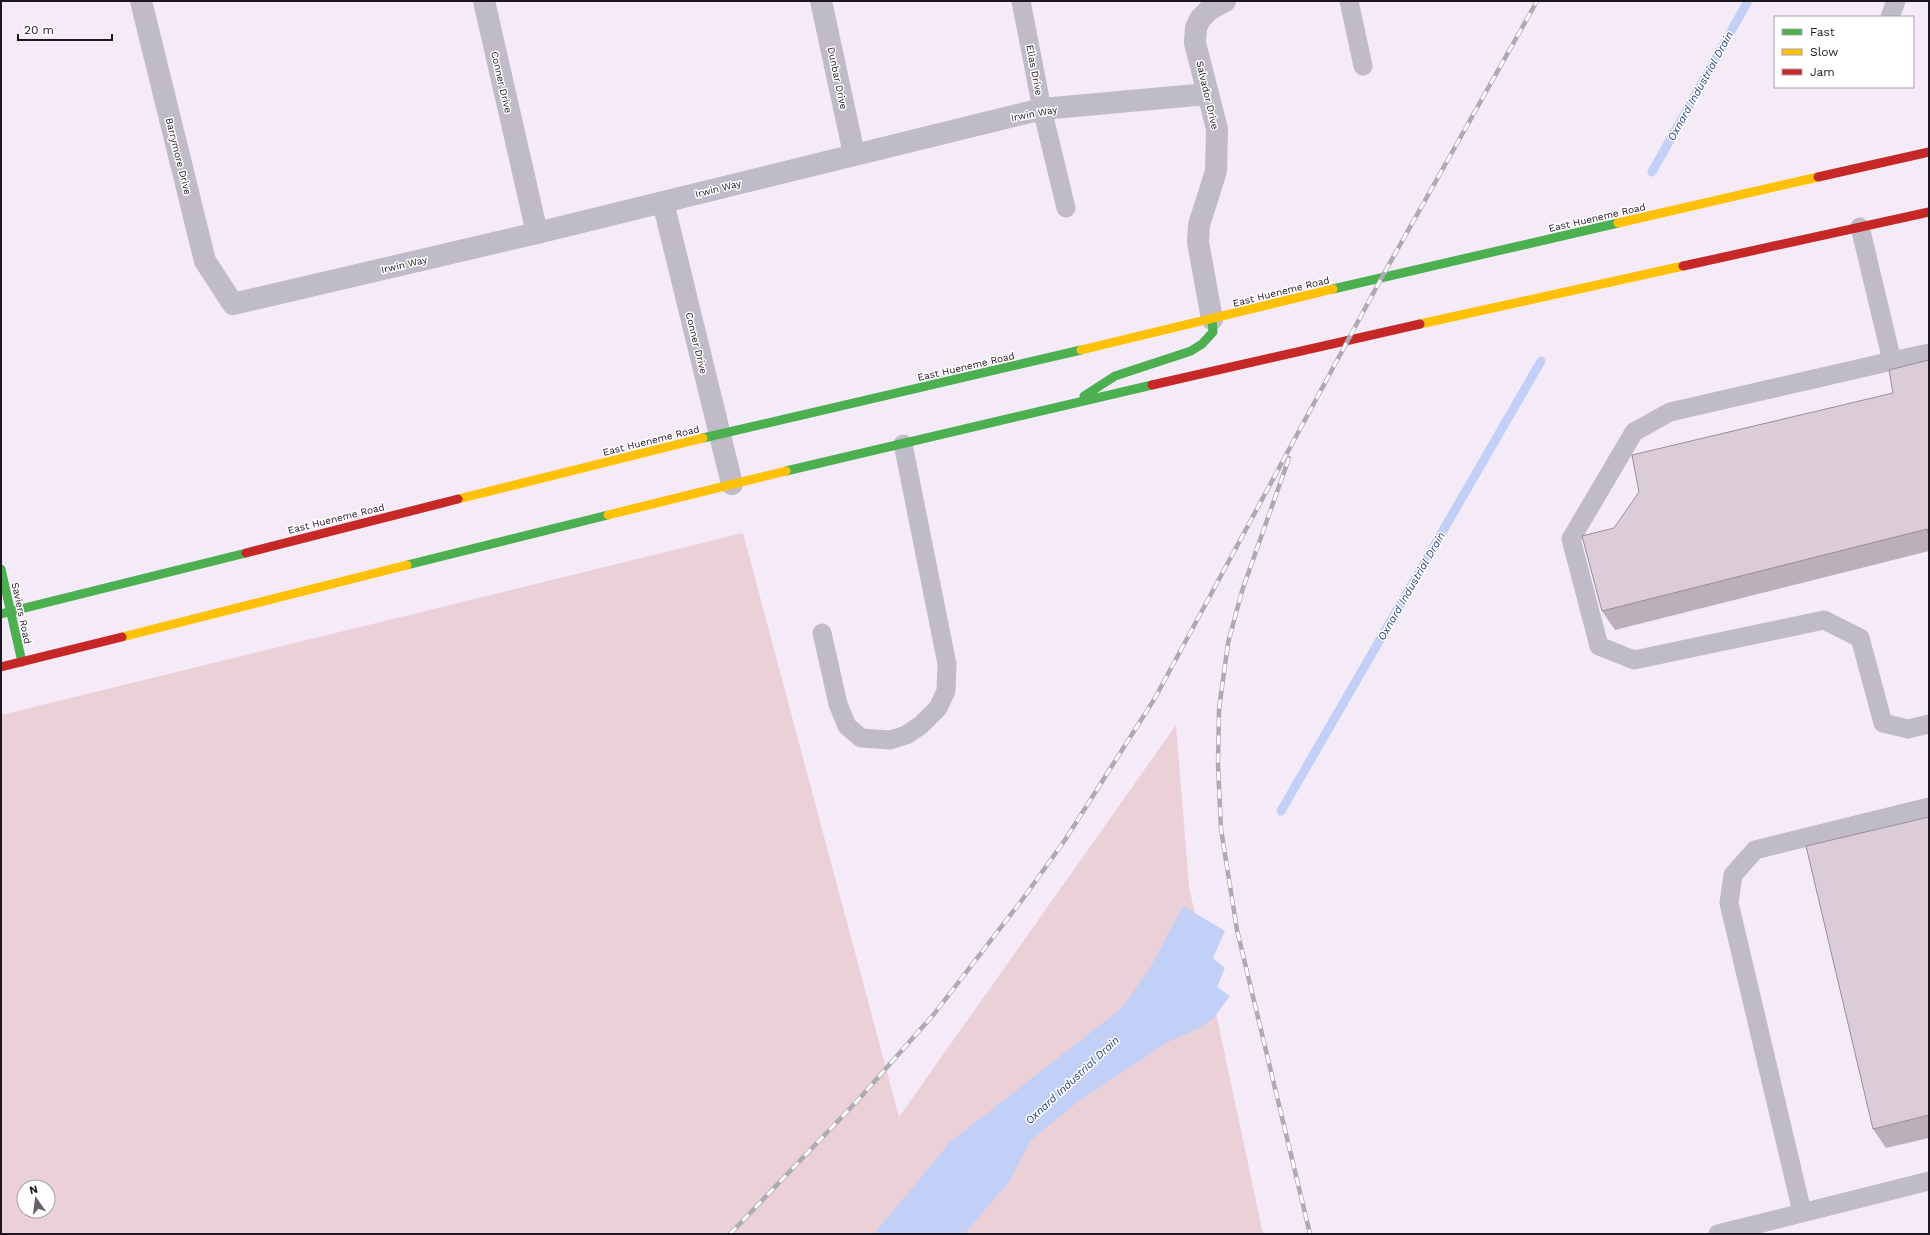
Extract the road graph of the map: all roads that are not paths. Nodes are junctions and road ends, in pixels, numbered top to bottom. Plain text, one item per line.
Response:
1 (141, 1) edge
2 (484, 1) edge
3 (821, 1) edge
4 (1021, 1) edge
5 (1225, 1) edge
6 (1349, 1) edge
7 (1896, 1) edge
8 (1890, 16) edge
9 (1363, 66) dead end
10 (1207, 94) junction
11 (1042, 109) junction
12 (1929, 152) edge
13 (854, 154) junction
14 (663, 202) junction
15 (1066, 208) dead end
16 (1929, 212) edge
17 (1860, 227) junction
18 (537, 233) junction
19 (233, 304) joint
20 (1212, 319) junction
21 (1929, 353) edge
22 (1892, 361) junction
23 (1075, 402) junction
24 (720, 434) junction
25 (903, 444) junction
26 (732, 484) junction
27 (1, 569) edge
28 (10, 611) junction
29 (1, 614) edge
30 (822, 633) dead end
31 (22, 662) junction
32 (1, 666) edge
33 (1929, 724) edge
34 (1929, 807) edge
35 (1929, 1181) edge
36 (1802, 1212) junction
37 (1718, 1234) edge

1 - 19 street, Barrymore Drive
2 - 18 street, Conner Drive
3 - 13 street, Dunbar Drive
4 - 11 lane, Elias Drive
5 - 10 street, Salvador Drive
6 - 9 lane
7 - 8 lane
10 - 11 street, Irwin Way
10 - 20 street, Salvador Drive
11 - 13 street, Irwin Way
11 - 15 lane, Elias Drive
12 - 20 main road, East Hueneme Road
13 - 14 street, Irwin Way
14 - 18 street, Irwin Way
14 - 24 street, Conner Drive
16 - 17 main road
17 - 22 lane
17 - 23 main road
18 - 19 street, Irwin Way
20 - 23 main road
20 - 24 main road, East Hueneme Road
21 - 22 lane
22 - 33 lane
23 - 25 main road
24 - 26 street, Conner Drive
24 - 28 main road, East Hueneme Road
25 - 26 main road
25 - 30 lane
26 - 31 main road
27 - 28 main road, Saviers Road
28 - 29 main road, East Hueneme Road
28 - 31 main road, Saviers Road
31 - 32 main road
34 - 36 lane
35 - 36 lane
36 - 37 lane

